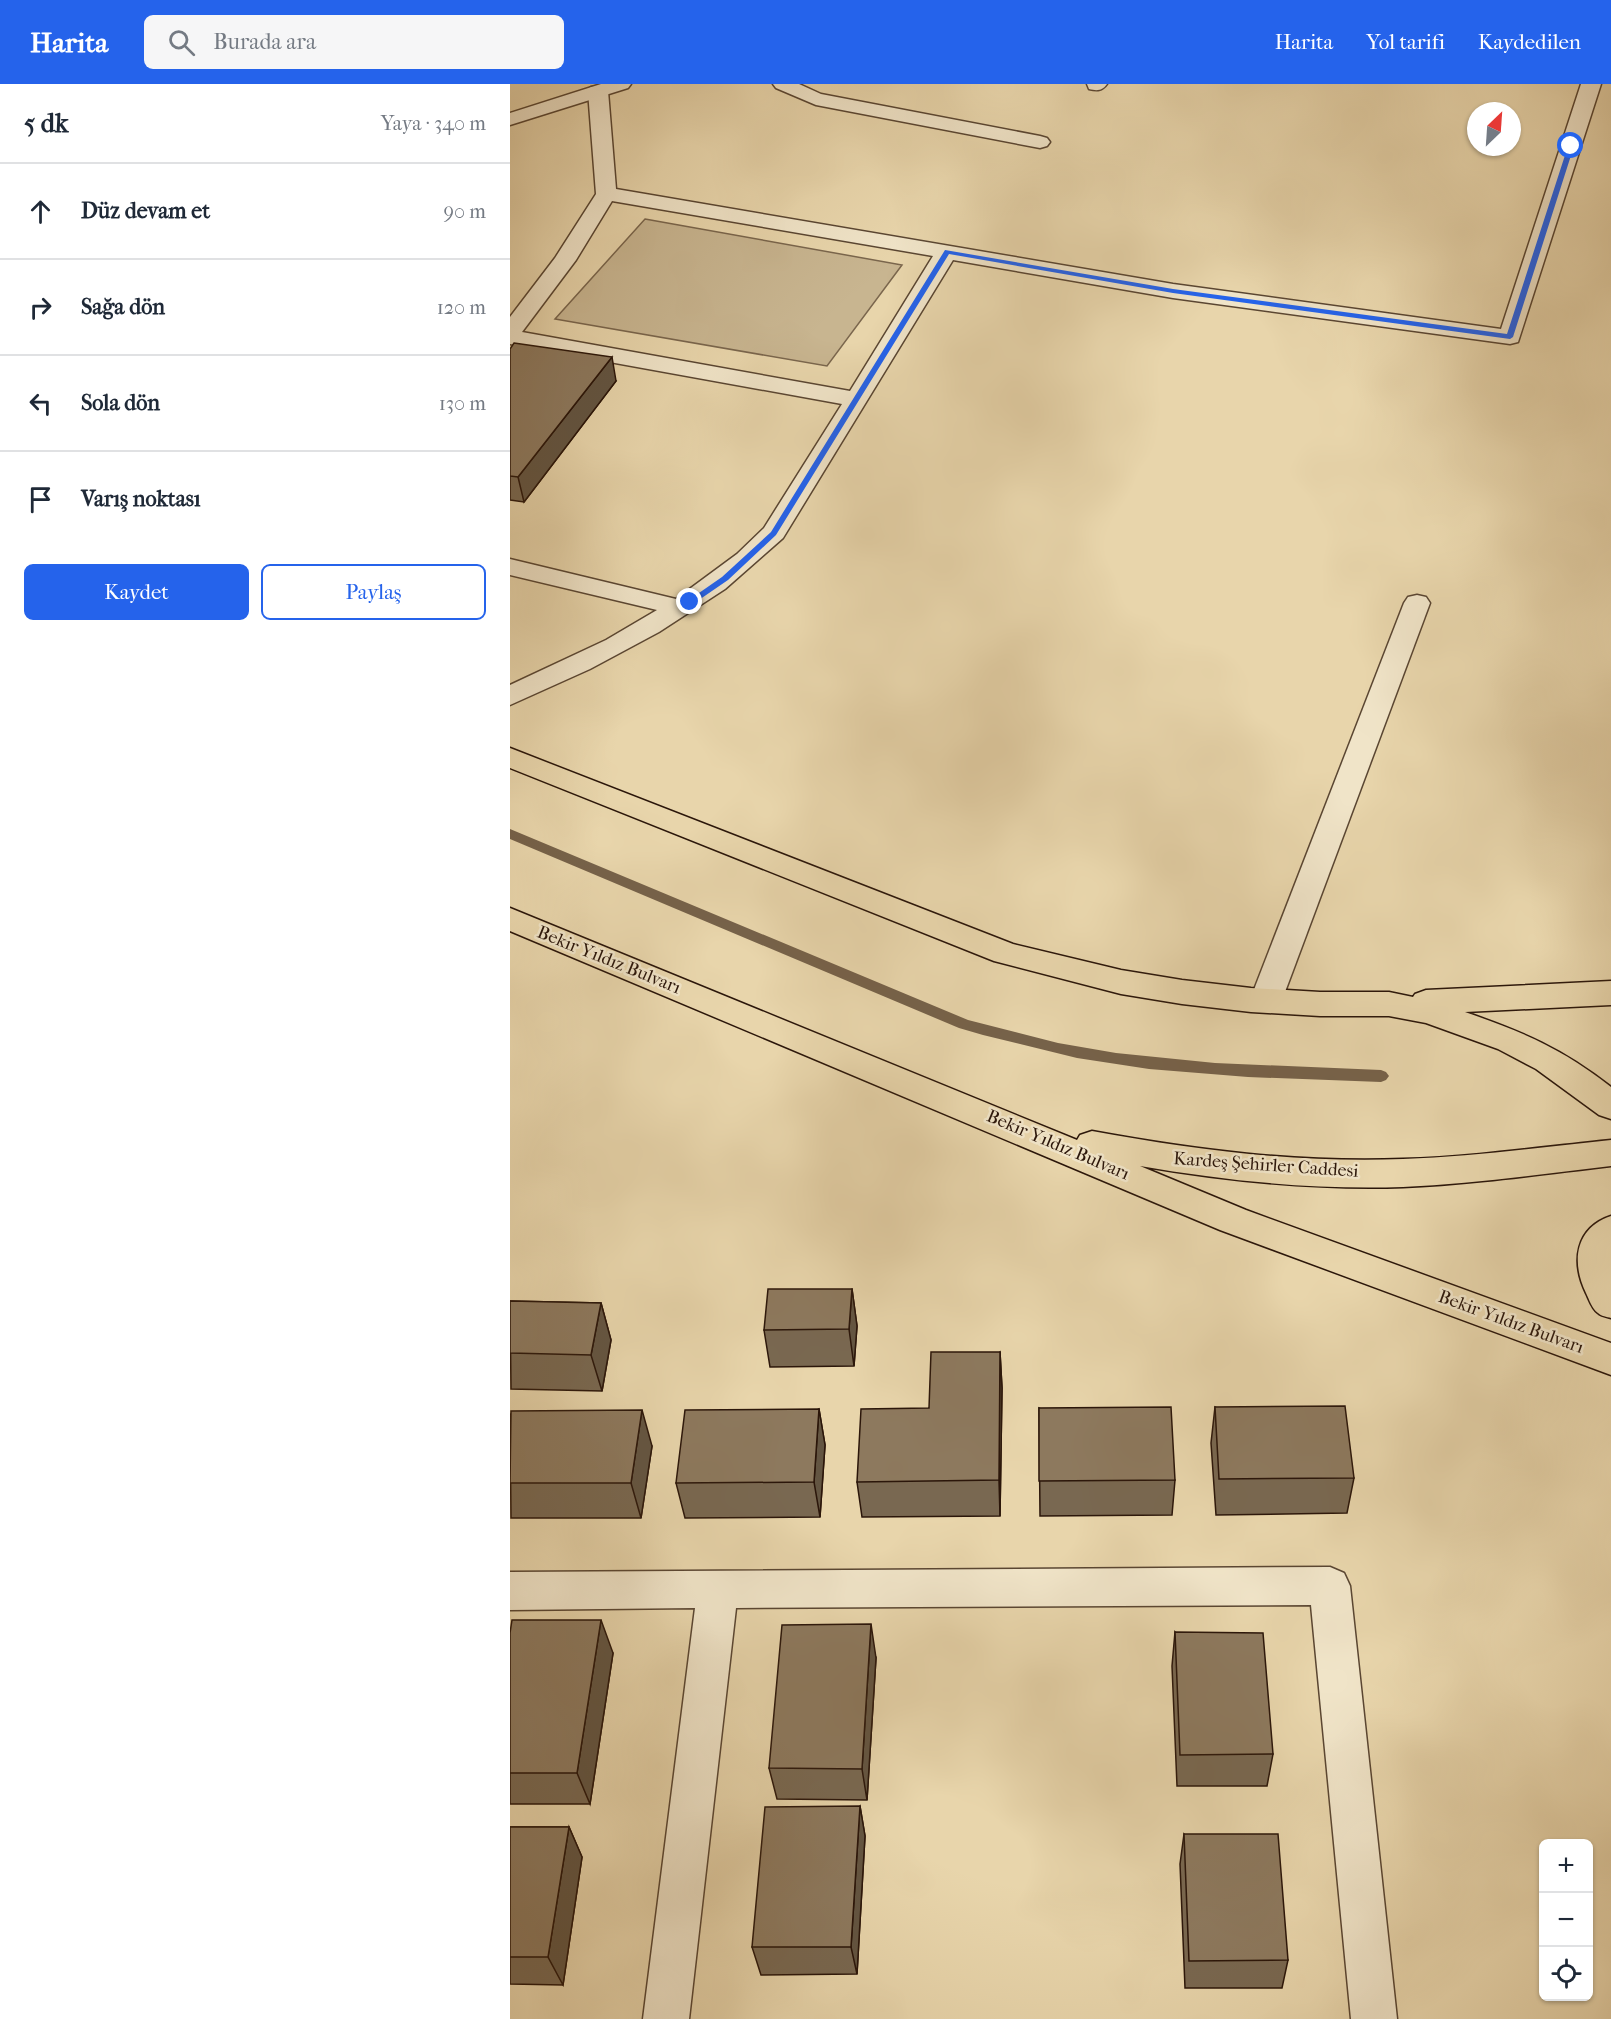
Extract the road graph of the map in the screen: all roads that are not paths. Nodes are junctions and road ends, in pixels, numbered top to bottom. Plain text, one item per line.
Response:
1 (621, 84) edge
2 (783, 84) edge
3 (1591, 84) edge
4 (598, 91) junction
5 (510, 119) edge
6 (1040, 142) dead end
7 (606, 194) junction
8 (947, 252) junction
9 (510, 332) edge
10 (510, 337) edge
11 (856, 399) junction
12 (510, 567) edge
13 (1417, 603) dead end
14 (680, 608) junction
15 (510, 696) edge
16 (510, 757) edge
17 (510, 919) edge
18 (1611, 993) edge
19 (1266, 1000) junction
20 (1389, 1004) junction
21 (1611, 1106) edge
22 (997, 1120) junction
23 (1611, 1153) edge
24 (1611, 1230) edge
25 (1611, 1304) edge
26 (1611, 1359) edge
27 (718, 1590) junction
28 (510, 1591) edge
29 (666, 2019) edge
30 (1374, 2019) edge

1 - 4 street
2 - 6 street
3 - 8 street
4 - 5 street
4 - 7 street
7 - 8 street
7 - 9 street
8 - 11 street
10 - 11 street
11 - 14 street
12 - 14 street
13 - 19 street
14 - 15 street
16 - 19 main road
17 - 22 main road, Bekir Yıldız Bulvarı
18 - 20 main road
19 - 20 main road
20 - 21 main road
22 - 23 main road, Kardeş Şehirler Caddesi
22 - 26 main road, Bekir Yıldız Bulvarı
24 - 25 main road
27 - 28 street
27 - 29 street
27 - 30 street

